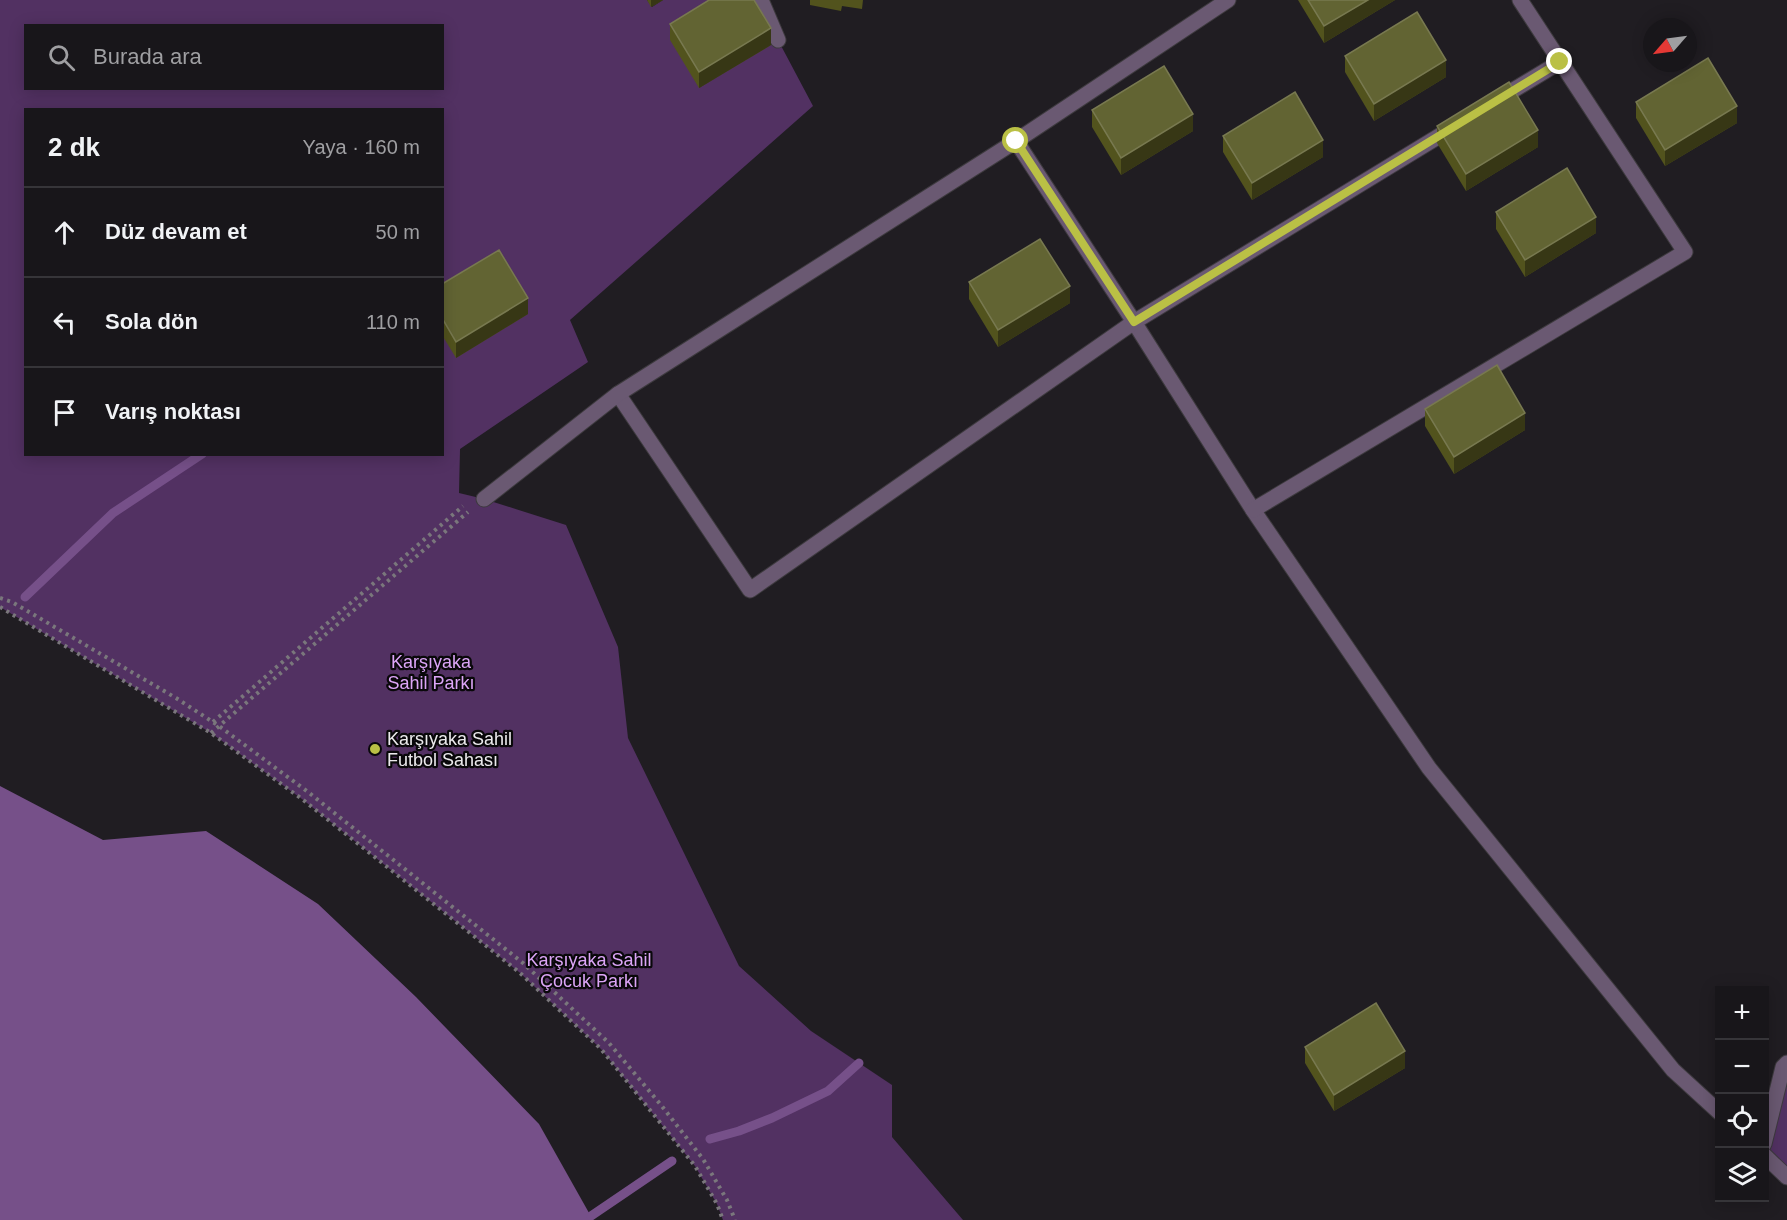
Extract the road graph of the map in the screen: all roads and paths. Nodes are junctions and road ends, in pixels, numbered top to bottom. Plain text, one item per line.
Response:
1 (761, 0) edge
2 (1228, 0) edge
3 (1520, 0) edge
4 (778, 40) dead end
5 (1560, 62) junction
6 (1489, 105) edge
7 (1469, 118) edge
8 (1016, 141) junction
9 (1134, 322) junction
10 (618, 394) junction
11 (484, 499) junction
12 (1252, 510) junction
13 (0, 598) edge
14 (0, 607) edge
15 (213, 722) junction
16 (219, 726) junction
17 (211, 733) junction
18 (1787, 1063) edge
19 (1715, 1109) edge
20 (1769, 1124) edge
21 (1769, 1160) edge
22 (1787, 1177) edge
23 (723, 1220) edge
24 (735, 1220) edge

1 - 4 street
2 - 8 street
3 - 5 street
5 - 6 street
5 - 12 street
7 - 9 street
8 - 9 street
8 - 10 street
9 - 10 street
9 - 12 street
10 - 11 street
11 - 15 path
11 - 16 path
12 - 19 street
13 - 15 path
14 - 17 path
15 - 16 path
16 - 17 path
16 - 24 path
17 - 23 path
18 - 20 street
21 - 22 street

